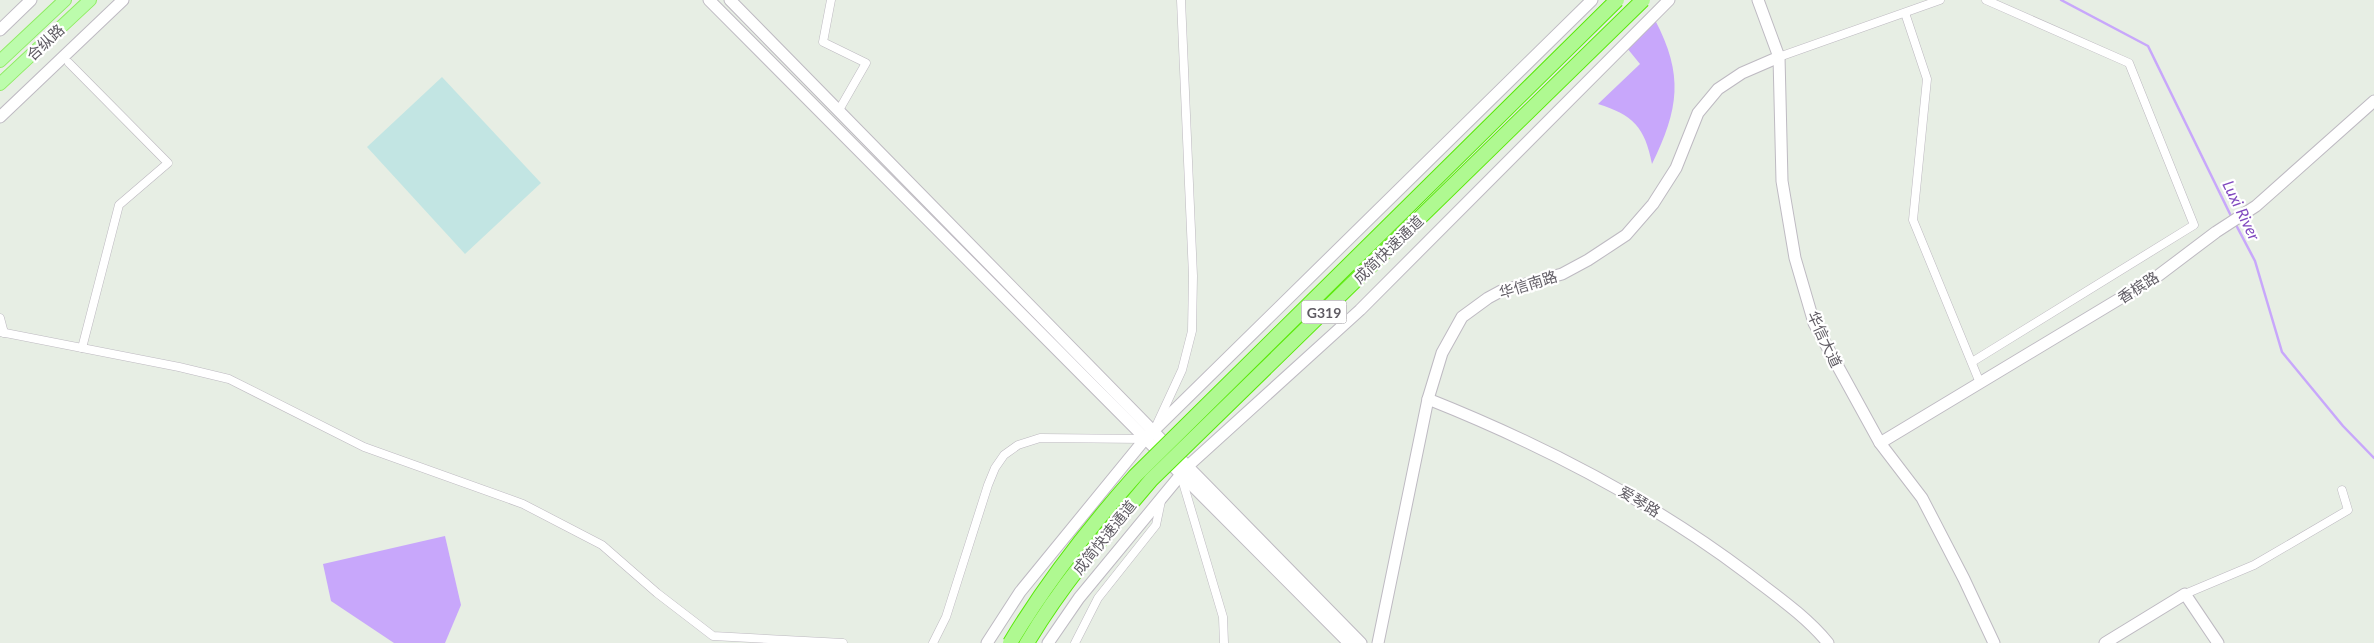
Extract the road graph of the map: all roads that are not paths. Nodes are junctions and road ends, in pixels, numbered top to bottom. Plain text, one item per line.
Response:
1 (30, 0) edge
2 (65, 0) edge
3 (90, 0) edge
4 (124, 0) edge
5 (709, 0) edge
6 (730, 0) edge
7 (830, 0) edge
8 (1182, 0) edge
9 (1592, 0) edge
10 (1617, 0) edge
11 (1643, 0) edge
12 (1669, 0) edge
13 (1758, 0) edge
14 (1940, 0) edge
15 (1986, 0) edge
16 (1905, 13) junction
17 (0, 30) edge
18 (1779, 57) junction
19 (0, 61) edge
20 (69, 63) dead end
21 (0, 84) edge
22 (2374, 101) edge
23 (839, 110) junction
24 (0, 117) edge
25 (0, 318) edge
26 (2, 333) edge
27 (82, 348) junction
28 (1972, 362) junction
29 (1980, 383) junction
30 (1428, 399) junction
31 (1150, 434) junction
32 (1880, 443) junction
33 (1184, 470) junction
34 (2342, 490) dead end
35 (1163, 496) junction
36 (2185, 594) junction
37 (843, 643) edge
38 (933, 643) edge
39 (987, 643) edge
40 (1010, 643) edge
41 (1027, 643) edge
42 (1048, 643) edge
43 (1075, 643) edge
44 (1224, 643) edge
45 (1349, 643) edge
46 (1361, 643) edge
47 (1378, 643) edge
48 (1828, 643) edge
49 (1994, 643) edge
50 (2105, 643) edge
51 (2218, 643) edge

1 - 17 street
2 - 19 main road, 合纵路
3 - 21 main road, 合纵路
4 - 24 street
5 - 31 street
6 - 23 street
7 - 23 street
8 - 31 street
9 - 31 street
10 - 40 highway, 成简快速通道 / G319, bridge
11 - 41 highway, 成简快速通道 / G319, bridge
12 - 33 street
13 - 18 street, 华信大道
14 - 16 street
15 - 28 street
16 - 18 street
16 - 28 street
18 - 30 street, 华信南路
18 - 32 street, 华信大道
20 - 27 street
22 - 29 street, 香槟路
23 - 31 street
25 - 26 street
26 - 27 street
27 - 37 street
28 - 29 street
29 - 32 street, 香槟路
30 - 47 street, 华信南路
30 - 48 street, 爱琴路
31 - 33 street
31 - 38 street
31 - 39 street
32 - 49 street, 华信大道
33 - 35 street
33 - 44 street
33 - 45 street
33 - 46 street
34 - 36 street
35 - 42 street
35 - 43 street
36 - 50 street
36 - 51 street

